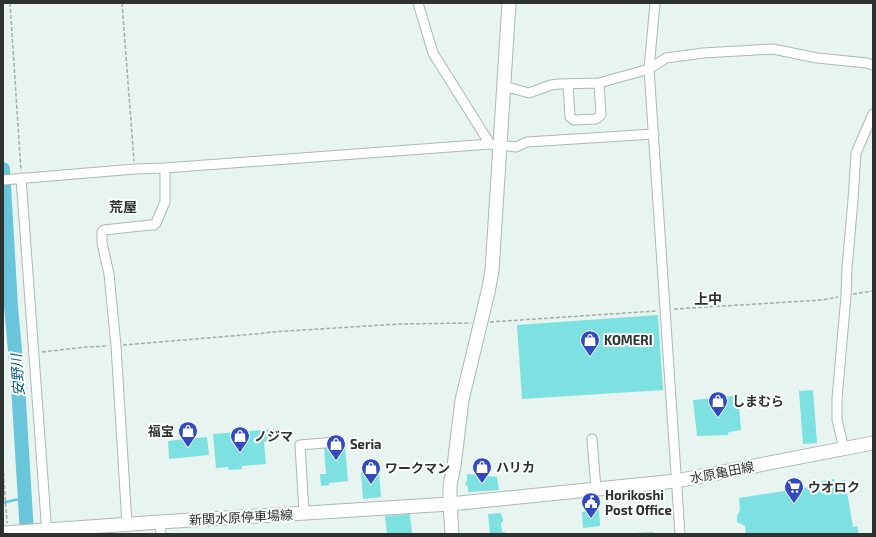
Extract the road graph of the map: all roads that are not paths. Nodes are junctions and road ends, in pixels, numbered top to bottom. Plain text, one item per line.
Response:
1 (418, 3) edge
2 (509, 3) edge
3 (656, 3) edge
4 (873, 65) edge
5 (649, 69) junction
6 (599, 83) junction
7 (568, 84) junction
8 (504, 86) junction
9 (873, 114) edge
10 (654, 134) junction
11 (495, 145) junction
12 (165, 168) junction
13 (20, 179) junction
14 (3, 180) edge
15 (592, 439) dead end
16 (336, 442) dead end
17 (873, 443) edge
18 (844, 448) junction
19 (676, 481) junction
20 (596, 489) junction
21 (450, 504) junction
22 (304, 513) junction
23 (127, 524) junction
24 (161, 528) edge
25 (46, 532) edge
26 (8, 533) edge
27 (452, 534) edge
28 (680, 534) edge

1 - 11 street
2 - 8 main road
3 - 5 street
4 - 5 street
5 - 6 street
5 - 10 street
6 - 7 street
6 - 7 street
7 - 8 street
8 - 11 main road
9 - 18 street
10 - 11 street
10 - 19 street
11 - 12 street
11 - 21 main road
12 - 13 street
12 - 23 street
13 - 14 street
13 - 25 street
15 - 20 street
16 - 22 street
17 - 18 main road, 水原亀田線
18 - 19 main road, 水原亀田線
19 - 20 main road, 水原亀田線
19 - 28 street
20 - 21 main road, 水原亀田線
21 - 22 main road, 新関水原停車場線
21 - 27 main road
22 - 24 main road, 新関水原停車場線
23 - 24 main road, 新関水原停車場線
23 - 25 main road, 新関水原停車場線
25 - 26 main road, 新関水原停車場線

